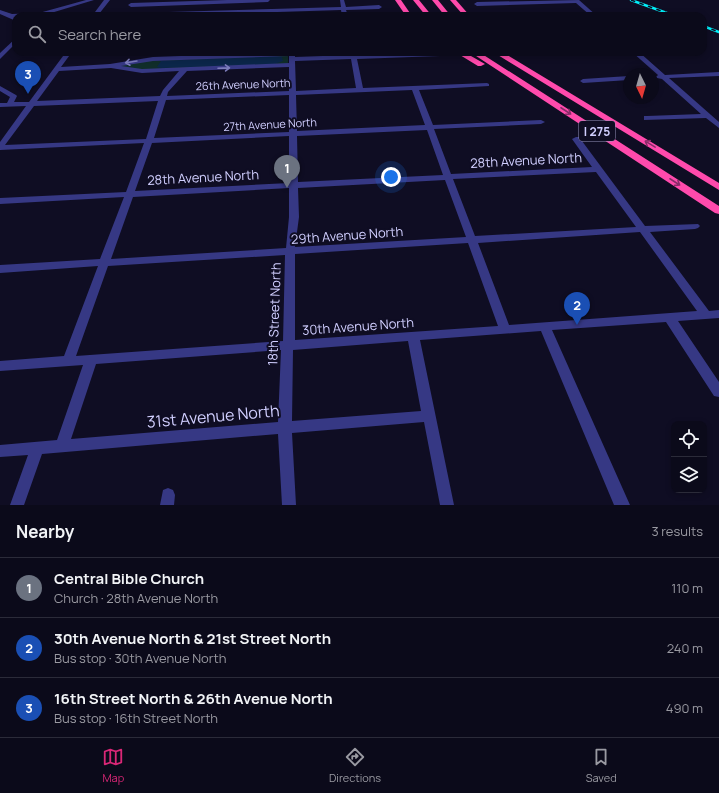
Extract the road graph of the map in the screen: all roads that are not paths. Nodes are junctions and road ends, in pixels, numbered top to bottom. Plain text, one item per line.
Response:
1 (92, 0) edge
2 (97, 0) edge
3 (268, 0) edge
4 (342, 0) edge
5 (398, 0) edge
6 (416, 0) edge
7 (434, 0) edge
8 (453, 0) edge
9 (576, 0) edge
10 (106, 1) edge
11 (224, 1) edge
12 (476, 4) dead end
13 (131, 5) dead end
14 (379, 7) dead end
15 (343, 8) junction
16 (0, 12) edge
17 (50, 12) edge
18 (98, 12) edge
19 (221, 12) edge
20 (261, 12) edge
21 (344, 12) edge
22 (406, 12) edge
23 (425, 12) edge
24 (444, 12) edge
25 (464, 12) edge
26 (590, 12) edge
27 (12, 17) edge
28 (12, 43) edge
29 (12, 43) edge
30 (0, 53) edge
31 (66, 56) edge
32 (322, 56) edge
33 (353, 56) edge
34 (466, 56) edge
35 (480, 56) edge
36 (504, 56) edge
37 (516, 56) edge
38 (639, 56) edge
39 (0, 57) edge
40 (198, 58) joint
41 (292, 58) edge
42 (110, 66) junction
43 (57, 69) junction
44 (185, 70) junction
45 (719, 74) edge
46 (659, 77) edge
47 (663, 77) junction
48 (623, 78) edge
49 (583, 81) dead end
50 (487, 85) dead end
51 (0, 88) edge
52 (415, 88) junction
53 (360, 90) junction
54 (565, 92) junction
55 (292, 93) junction
56 (163, 98) junction
57 (548, 99) junction
58 (31, 104) junction
59 (0, 105) edge
60 (9, 105) junction
61 (707, 116) junction
62 (647, 118) dead end
63 (541, 122) dead end
64 (719, 126) edge
65 (430, 128) junction
66 (293, 134) junction
67 (576, 139) dead end
68 (148, 141) junction
69 (0, 147) edge
70 (599, 169) junction
71 (449, 177) junction
72 (293, 185) junction
73 (719, 186) edge
74 (129, 194) junction
75 (0, 201) edge
76 (719, 211) edge
77 (695, 226) dead end
78 (644, 230) junction
79 (472, 240) junction
80 (290, 252) junction
81 (105, 263) junction
82 (0, 269) edge
83 (719, 314) edge
84 (706, 315) junction
85 (669, 317) junction
86 (544, 326) junction
87 (505, 329) junction
88 (413, 336) junction
89 (287, 345) junction
90 (91, 360) junction
91 (68, 361) junction
92 (0, 366) edge
93 (719, 392) edge
94 (429, 416) junction
95 (286, 428) junction
96 (62, 446) junction
97 (38, 448) junction
98 (0, 451) edge
99 (17, 505) edge
100 (289, 505) edge
101 (447, 505) edge
102 (622, 505) edge

1 - 17 street
2 - 10 street
3 - 11 street
4 - 15 street
5 - 22 highway
6 - 23 highway
7 - 24 highway
8 - 25 highway
9 - 12 street
9 - 26 street
10 - 18 street
11 - 13 street
11 - 19 street
14 - 15 street
15 - 20 street
15 - 21 street
16 - 27 street
28 - 30 street
29 - 39 street
31 - 43 street
32 - 41 street
33 - 53 street
34 - 57 highway
35 - 57 highway, I 275
36 - 54 highway, I 275
37 - 54 highway
38 - 47 street
40 - 41 street
40 -> 42 street
44 -> 41 street
41 - 55 street, 18th Street North
42 - 43 street
42 - 44 street
43 - 58 street
44 - 56 street
45 - 47 street
46 - 47 street
47 - 61 street
48 - 49 street
50 - 52 street, 26th Avenue North
51 - 60 street
52 - 53 street, 26th Avenue North
52 - 65 street
53 - 55 street, 26th Avenue North
73 -> 54 highway, I 275
55 - 56 street, 26th Avenue North
55 - 66 street, 18th Street North
56 - 58 street, 26th Avenue North
56 - 68 street
57 -> 76 highway, I 275
58 - 60 street, 26th Avenue North
58 - 69 street
59 - 60 street, 26th Avenue North
61 - 62 street
61 - 64 street
63 - 65 street, 27th Avenue North
65 - 66 street, 27th Avenue North
65 - 71 street
66 - 68 street, 27th Avenue North
66 - 72 street, 18th Street North
67 - 70 street
68 - 69 street, 27th Avenue North
68 - 74 street
70 - 71 street, 28th Avenue North
70 - 78 street
71 - 72 street, 28th Avenue North
71 - 79 street
72 - 74 street, 28th Avenue North
72 - 80 street, 18th Street North
74 - 75 street, 28th Avenue North
74 - 81 street
77 - 78 street, 29th Avenue North
78 - 79 street, 29th Avenue North
78 - 84 street
79 - 80 street, 29th Avenue North
79 - 87 street
80 - 81 street, 29th Avenue North
80 - 89 street, 18th Street North
81 - 82 street, 29th Avenue North
81 - 91 street
83 - 84 street, 30th Avenue North
84 - 85 street, 30th Avenue North
85 - 86 street, 30th Avenue North
85 - 93 street
86 - 87 street, 30th Avenue North
86 - 102 street
87 - 88 street, 30th Avenue North
88 - 89 street, 30th Avenue North
88 - 94 street
89 - 90 street, 30th Avenue North
89 - 95 street, 18th Street North
90 - 91 street, 30th Avenue North
90 - 96 street
91 - 92 street, 30th Avenue North
94 - 95 street, 31st Avenue North
94 - 101 street
95 - 96 street, 31st Avenue North
95 - 100 street, 18th Street North
96 - 97 street, 31st Avenue North
97 - 98 street, 31st Avenue North
97 - 99 street

